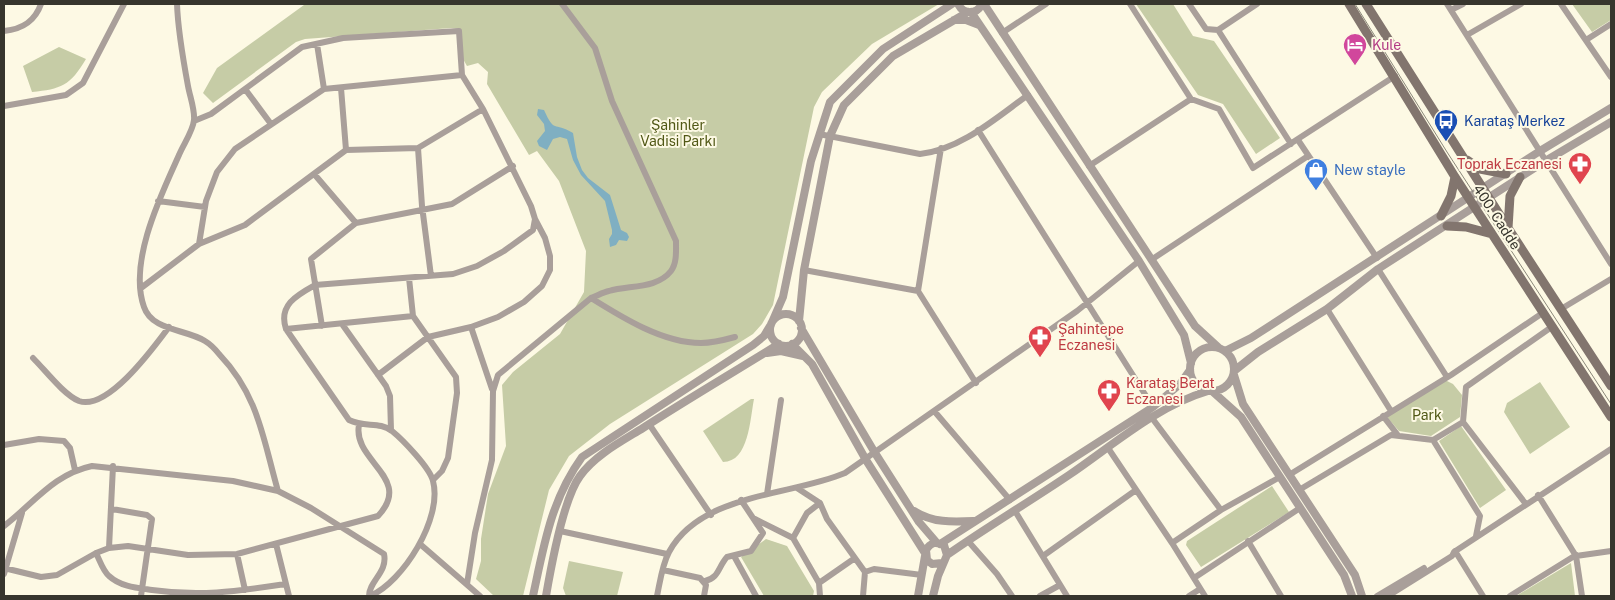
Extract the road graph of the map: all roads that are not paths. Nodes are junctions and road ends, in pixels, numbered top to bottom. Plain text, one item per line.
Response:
1 (42, 4) edge
2 (124, 4) edge
3 (177, 4) edge
4 (562, 4) edge
5 (952, 4) edge
6 (958, 4) edge
7 (983, 4) edge
8 (1046, 4) edge
9 (1130, 4) edge
10 (1189, 4) edge
11 (1257, 4) edge
12 (1349, 4) edge
13 (1366, 4) edge
14 (1446, 4) edge
15 (1463, 4) edge
16 (1521, 4) edge
17 (1561, 4) edge
18 (1451, 10) junction
19 (969, 12) junction
20 (952, 20) junction
21 (1611, 24) edge
22 (980, 25) junction
23 (1218, 30) junction
24 (4, 31) edge
25 (1002, 33) junction
26 (1467, 36) junction
27 (1586, 40) junction
28 (317, 44) junction
29 (462, 76) junction
30 (1395, 76) junction
31 (1611, 77) edge
32 (341, 88) junction
33 (245, 89) junction
34 (324, 90) junction
35 (1028, 95) junction
36 (1191, 99) junction
37 (4, 106) edge
38 (1611, 108) edge
39 (483, 109) junction
40 (194, 121) junction
41 (1611, 122) edge
42 (271, 124) junction
43 (978, 130) junction
44 (819, 134) junction
45 (830, 136) junction
46 (1295, 142) junction
47 (418, 148) junction
48 (941, 148) junction
49 (346, 150) junction
50 (1540, 152) junction
51 (1308, 156) junction
52 (1462, 156) junction
53 (1546, 160) junction
54 (513, 166) junction
55 (1089, 166) junction
56 (314, 174) junction
57 (1506, 174) junction
58 (1455, 177) junction
59 (1520, 178) junction
60 (1483, 189) junction
61 (1469, 198) junction
62 (1489, 198) junction
63 (158, 201) junction
64 (205, 207) junction
65 (1475, 207) junction
66 (423, 211) junction
67 (1441, 216) junction
68 (535, 220) junction
69 (356, 222) junction
70 (1447, 226) junction
71 (1508, 228) junction
72 (1492, 234) junction
73 (199, 244) junction
74 (1377, 258) junction
75 (1151, 260) junction
76 (1139, 262) junction
77 (1611, 264) edge
78 (1378, 269) junction
79 (804, 270) junction
80 (431, 276) junction
81 (409, 278) junction
82 (1611, 279) edge
83 (315, 285) junction
84 (141, 288) junction
85 (918, 291) junction
86 (591, 298) junction
87 (1088, 302) junction
88 (1327, 309) junction
89 (1561, 309) junction
90 (1544, 312) junction
91 (413, 316) junction
92 (772, 323) junction
93 (342, 324) junction
94 (800, 324) junction
95 (322, 326) junction
96 (1553, 326) junction
97 (169, 327) junction
98 (471, 327) junction
99 (286, 329) junction
100 (736, 337) dead end
101 (428, 338) junction
102 (779, 344) junction
103 (792, 344) junction
104 (1222, 350) junction
105 (763, 354) junction
106 (804, 356) junction
107 (33, 358) dead end
108 (1191, 366) junction
109 (1234, 373) junction
110 (378, 375) junction
111 (1447, 377) junction
112 (976, 383) junction
113 (1611, 386) edge
114 (493, 391) junction
115 (1210, 391) junction
116 (781, 400) dead end
117 (1153, 407) junction
118 (935, 412) junction
119 (1391, 412) junction
120 (1383, 416) junction
121 (1611, 417) edge
122 (1152, 418) junction
123 (1463, 422) junction
124 (650, 424) junction
125 (359, 425) junction
126 (391, 430) junction
127 (1397, 434) junction
128 (1433, 440) junction
129 (4, 445) edge
130 (1108, 448) junction
131 (1611, 450) edge
132 (875, 453) junction
133 (866, 460) junction
134 (113, 466) junction
135 (75, 470) junction
136 (1289, 475) junction
137 (1280, 477) junction
138 (433, 480) junction
139 (797, 488) junction
140 (1136, 490) junction
141 (1299, 490) junction
142 (278, 491) junction
143 (767, 494) junction
144 (1538, 495) junction
145 (741, 500) junction
146 (1010, 500) junction
147 (820, 503) junction
148 (1525, 504) junction
149 (910, 508) junction
150 (1300, 508) junction
151 (112, 509) junction
152 (1221, 510) junction
153 (22, 512) junction
154 (1016, 512) junction
155 (711, 515) junction
156 (752, 518) junction
157 (974, 522) junction
158 (4, 526) edge
159 (337, 526) junction
160 (560, 531) junction
161 (1476, 536) junction
162 (793, 538) junction
163 (968, 540) junction
164 (1248, 541) junction
165 (939, 543) junction
166 (1172, 543) junction
167 (276, 544) junction
168 (420, 544) junction
169 (109, 548) junction
170 (148, 548) junction
171 (1454, 551) junction
172 (1611, 551) edge
173 (96, 553) junction
174 (237, 554) junction
175 (667, 554) junction
176 (925, 555) junction
177 (947, 555) junction
178 (734, 556) junction
179 (1043, 556) junction
180 (1576, 556) junction
181 (855, 558) junction
182 (942, 563) junction
183 (4, 570) edge
184 (663, 570) junction
185 (865, 572) junction
186 (922, 575) junction
187 (1194, 578) junction
188 (705, 581) junction
189 (286, 584) junction
190 (466, 584) junction
191 (819, 584) junction
192 (1060, 585) junction
193 (141, 589) junction
194 (1200, 589) junction
195 (245, 590) junction
196 (382, 594) edge
197 (477, 594) edge
198 (179, 595) edge
199 (141, 596) edge
200 (289, 596) edge
201 (369, 596) edge
202 (469, 596) edge
203 (533, 596) edge
204 (546, 596) edge
205 (657, 596) edge
206 (704, 596) edge
207 (756, 596) edge
208 (820, 596) edge
209 (863, 596) edge
210 (918, 596) edge
211 (933, 596) edge
212 (1012, 596) edge
213 (1040, 596) edge
214 (1067, 596) edge
215 (1189, 596) edge
216 (1205, 596) edge
217 (1282, 596) edge
218 (1352, 596) edge
219 (1361, 596) edge
220 (1368, 596) edge
221 (1377, 596) edge
222 (1388, 596) edge
223 (1483, 596) edge
224 (1510, 596) edge
225 (1582, 596) edge

1 - 24 street
2 - 37 street
3 - 40 street
4 - 86 street
5 - 44 street
6 - 19 street
7 - 19 street
7 - 25 street
8 - 25 street
9 - 36 street
10 - 23 street
11 - 23 street
12 - 30 main road, 400. Cadde
13 - 52 main road, 400. Cadde
14 - 18 street
15 - 18 street
16 - 26 street
17 - 27 street
18 - 26 street
19 - 20 street
19 - 22 street
20 - 22 street
20 - 45 street
21 - 27 street
22 - 35 street
23 - 46 street
25 - 55 street
26 - 50 street
27 - 31 street
28 - 29 street
28 - 33 street
28 - 34 street
29 - 32 street
29 - 39 street
30 - 46 street
30 - 58 main road, 400. Cadde
32 - 34 street
32 - 49 street
33 - 40 street
33 - 42 street
34 - 42 street
35 - 43 street
35 - 76 street
36 - 46 street
36 - 55 street
38 - 50 street
39 - 47 street
39 - 54 street
40 - 63 street
41 - 53 street
42 - 64 street
43 - 48 street
43 - 87 street
44 - 45 street
44 - 92 street
45 - 48 street
45 - 79 street
46 - 51 street
47 - 49 street
47 - 66 street
48 - 85 street
49 - 56 street
50 - 53 street
50 - 57 street
51 - 74 street
51 - 75 street
52 - 57 main road
52 - 60 main road, 400. Cadde
53 - 59 street
53 - 77 street
54 - 66 street
54 - 68 street
55 - 75 street
56 - 69 street
56 - 73 street
57 - 60 street
58 - 61 main road, 400. Cadde
58 - 67 main road
59 - 62 street
59 - 71 main road
60 - 61 street
60 - 62 main road, 400. Cadde
61 - 65 main road, 400. Cadde
61 - 67 street
62 - 65 street
62 - 71 main road, 400. Cadde
63 - 64 street
63 - 84 street
64 - 73 street
65 - 70 street
65 - 72 main road, 400. Cadde
66 - 69 street
66 - 80 street
67 - 74 street
68 - 80 street
68 - 98 street
69 - 83 street
70 - 72 main road
70 - 78 street
71 - 89 main road, 400. Cadde
72 - 90 main road, 400. Cadde
73 - 84 street
74 - 104 street
75 - 104 street
76 - 87 street
76 - 108 street
78 - 88 street
78 - 111 street
79 - 85 street
79 - 94 street
80 - 81 street
81 - 83 street
81 - 91 street
82 - 89 street
83 - 95 street
83 - 99 street
84 - 97 street
85 - 112 street
86 - 100 street
86 - 114 street
87 - 112 street
87 - 117 street
88 - 109 street
88 - 119 street
89 - 113 main road, 400. Cadde
90 - 96 main road, 400. Cadde
90 - 111 street
91 - 93 street
91 - 101 street
92 - 94 street
92 - 102 street
92 - 203 street
93 - 95 street
93 - 110 street
94 - 103 street
94 - 132 street
95 - 99 street
96 - 121 main road, 400. Cadde
96 - 123 street
97 - 107 street
97 - 142 street
98 - 101 street
98 - 114 street
99 - 125 street
101 - 110 street
101 - 138 street
102 - 103 street
102 - 105 street
103 - 106 street
104 - 108 street
104 - 109 street
105 - 106 street
105 - 124 street
106 - 133 street
108 - 115 street
108 - 117 street
109 - 115 street
109 - 136 street
110 - 126 street
111 - 119 street
112 - 118 street
114 - 190 street
115 - 122 street
115 - 137 street
116 - 143 street
117 - 146 street
118 - 132 street
118 - 146 street
119 - 120 street
120 - 127 street
120 - 136 street
122 - 130 street
122 - 152 street
123 - 128 street
123 - 148 street
124 - 155 street
124 - 160 street
125 - 126 street
125 - 159 street
126 - 138 street
127 - 128 street
127 - 141 street
128 - 161 street
129 - 135 street
130 - 140 street
130 - 154 street
131 - 144 street
132 - 133 street
132 - 149 street
133 - 139 street
133 - 176 street
134 - 135 street
134 - 142 street
134 - 151 street
135 - 153 street
136 - 141 street
137 - 150 street
137 - 152 street
138 - 168 street
139 - 143 street
139 - 147 street
140 - 166 street
140 - 179 street
141 - 219 street
142 - 159 street
143 - 145 street
144 - 148 street
144 - 180 street
145 - 155 street
145 - 156 street
146 - 157 street
147 - 162 street
147 - 181 street
148 - 161 street
149 - 157 street
149 - 165 street
150 - 164 street
150 - 218 street
151 - 169 street
151 - 170 street
152 - 166 street
153 - 158 street
153 - 183 street
154 - 163 street
154 - 179 street
155 - 175 street
156 - 162 street
156 - 178 street
157 - 165 street
159 - 167 street
159 - 201 street
160 - 175 street
160 - 204 street
161 - 171 street
162 - 191 street
163 - 177 street
163 - 212 street
164 - 187 street
164 - 217 street
165 - 176 street
165 - 177 street
166 - 187 street
167 - 174 street
167 - 189 street
168 - 190 street
168 - 196 street
169 - 170 street
169 - 173 street
170 - 174 street
170 - 193 street
171 - 221 street
171 - 222 street
171 - 223 street
172 - 180 street
173 - 183 street
173 - 193 street
174 - 195 street
175 - 184 street
176 - 182 street
176 - 186 street
177 - 182 street
178 - 188 street
178 - 207 street
179 - 192 street
180 - 224 street
180 - 225 street
181 - 185 street
181 - 191 street
182 - 211 street
184 - 188 street
184 - 205 street
185 - 186 street
185 - 209 street
186 - 210 street
187 - 194 street
188 - 206 street
189 - 195 street
189 - 200 street
190 - 197 street
191 - 208 street
192 - 213 street
192 - 214 street
193 - 198 street
193 - 199 street
194 - 215 street
194 - 216 street
195 - 198 street
196 - 201 street
197 - 202 street
219 - 220 street

